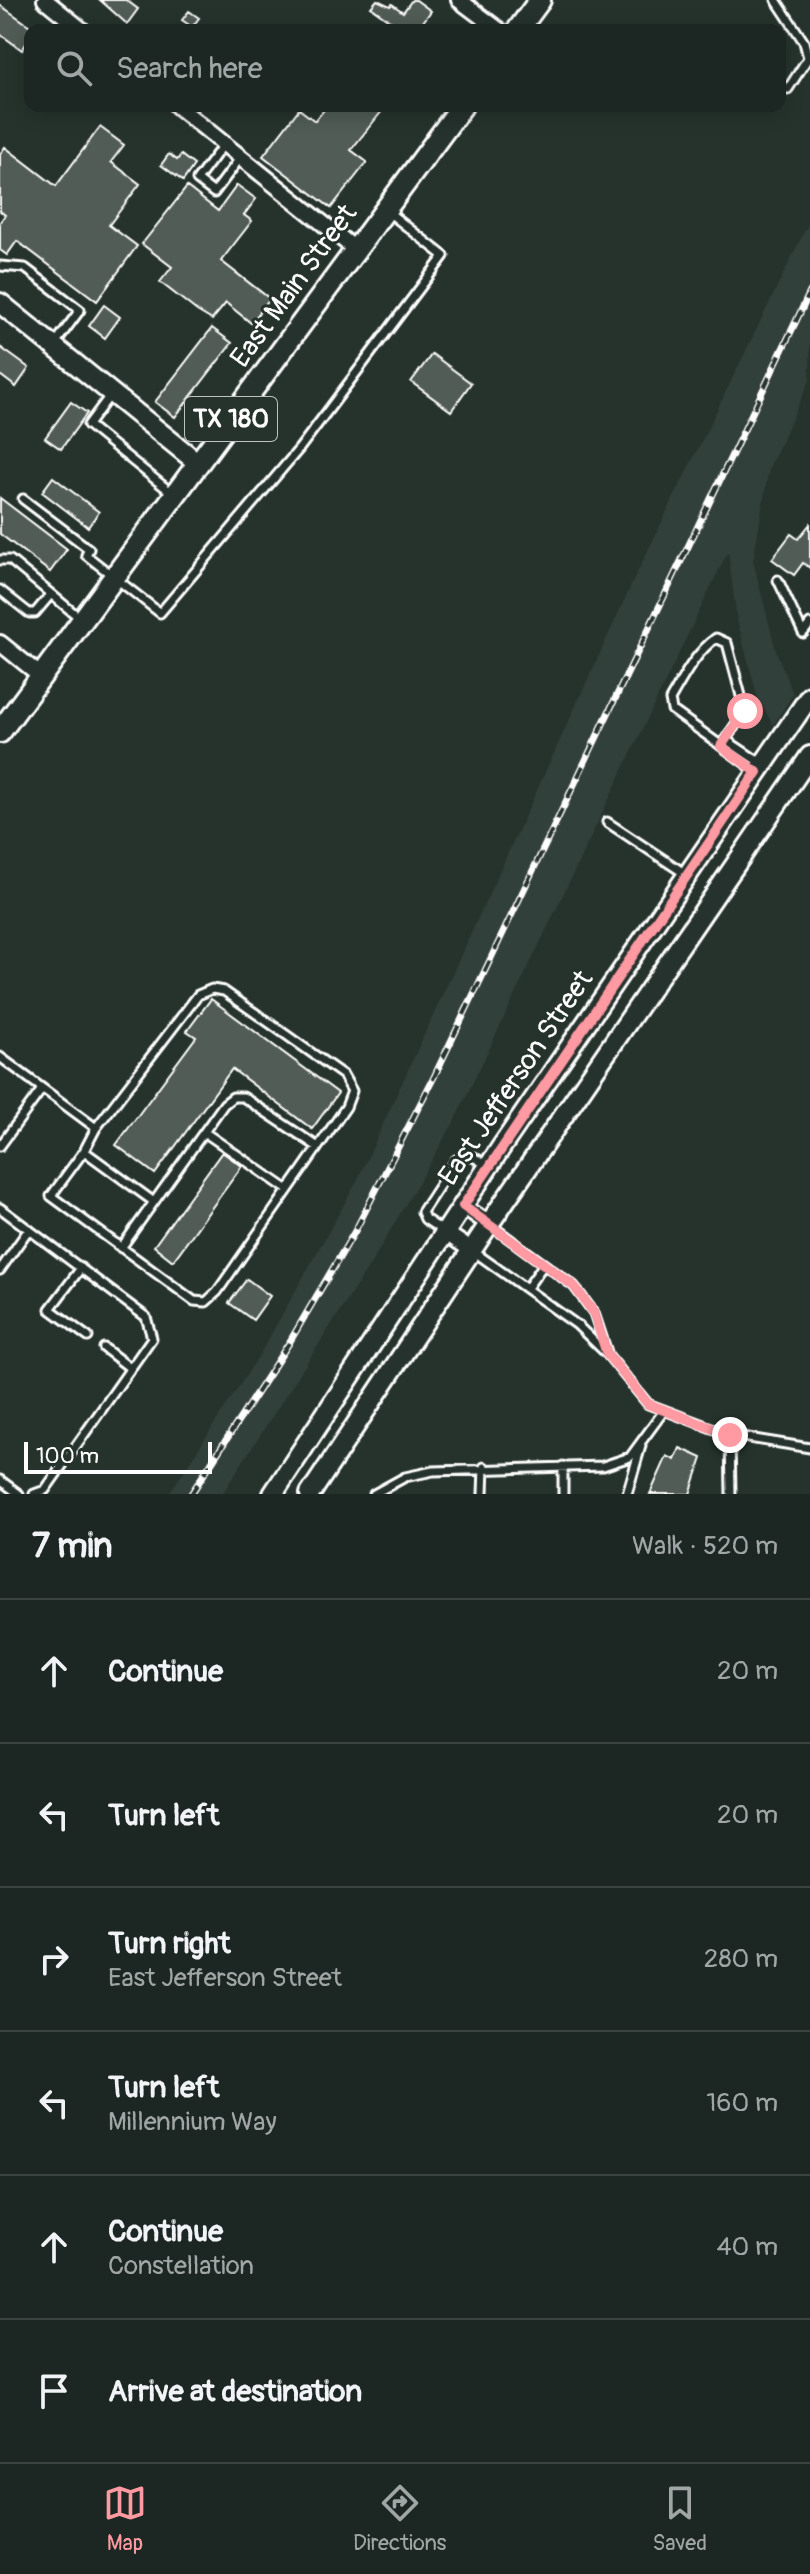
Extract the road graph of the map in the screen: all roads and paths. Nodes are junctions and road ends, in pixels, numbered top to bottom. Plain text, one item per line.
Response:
1 (45, 0) edge
2 (459, 0) edge
3 (540, 0) edge
4 (776, 0) edge
5 (75, 24) edge
6 (491, 24) edge
7 (522, 24) edge
8 (788, 89) dead end
9 (184, 112) edge
10 (452, 112) edge
11 (224, 144) junction
12 (241, 157) junction
13 (385, 210) junction
14 (356, 250) junction
15 (0, 266) edge
16 (0, 303) edge
17 (53, 347) junction
18 (111, 394) junction
19 (198, 463) junction
20 (174, 495) junction
21 (23, 499) dead end
22 (0, 560) edge
23 (114, 577) junction
24 (778, 580) dead end
25 (0, 590) edge
26 (51, 594) junction
27 (82, 620) junction
28 (810, 624) edge
29 (0, 643) edge
30 (41, 676) junction
31 (810, 696) edge
32 (1, 729) edge
33 (723, 743) junction
34 (810, 756) edge
35 (760, 768) junction
36 (607, 822) dead end
37 (688, 876) junction
38 (0, 1057) edge
39 (42, 1089) junction
40 (96, 1128) junction
41 (204, 1132) junction
42 (0, 1146) edge
43 (318, 1147) junction
44 (84, 1151) junction
45 (488, 1166) junction
46 (288, 1190) junction
47 (154, 1202) junction
48 (463, 1206) junction
49 (0, 1208) edge
50 (489, 1224) junction
51 (29, 1229) junction
52 (446, 1233) junction
53 (121, 1248) junction
54 (471, 1250) junction
55 (544, 1264) junction
56 (81, 1268) junction
57 (0, 1270) edge
58 (527, 1288) junction
59 (88, 1337) dead end
60 (104, 1348) dead end
61 (607, 1354) junction
62 (130, 1368) junction
63 (663, 1412) junction
64 (730, 1435) junction
65 (641, 1443) junction
66 (810, 1448) edge
67 (563, 1466) junction
68 (484, 1467) junction
69 (0, 1480) edge
70 (19, 1494) edge
71 (34, 1494) edge
72 (273, 1494) edge
73 (310, 1494) edge
74 (374, 1494) edge
75 (483, 1494) edge
76 (563, 1494) edge
77 (627, 1494) edge
78 (731, 1494) edge

1 - 5 street
2 - 6 street
3 - 7 main road
4 - 8 lane
9 - 11 street
10 - 13 main road, East Main Street / TX 180
11 - 12 street
11 - 12 lane
12 - 14 street
13 - 14 main road, East Main Street / TX 180
13 - 23 lane
14 - 19 main road, East Main Street / TX 180
15 - 17 lane
16 - 17 main road
17 - 18 main road
18 - 19 main road
18 - 20 lane
19 - 20 main road, East Main Street / TX 180
20 - 23 main road, East Main Street / TX 180
21 - 23 lane
22 - 26 lane
23 - 27 main road, East Main Street / TX 180
24 - 28 lane
25 - 26 lane
26 - 27 lane
27 - 30 main road, East Main Street / TX 180
29 - 30 street
30 - 32 main road, East Main Street / TX 180
31 - 35 main road, East Jefferson Street
33 - 33 lane
33 - 35 lane
34 - 50 main road
35 - 37 main road, East Jefferson Street
36 - 37 lane
37 - 45 main road, East Jefferson Street
38 - 39 lane
39 - 40 lane
39 - 42 lane
40 - 43 lane
40 - 44 lane
41 - 43 lane
41 - 46 lane
41 - 47 lane
43 - 46 lane
44 - 47 lane
44 - 53 lane
45 - 48 main road, East Jefferson Street
45 - 52 lane
46 - 53 lane
47 - 53 lane
48 - 50 street
48 - 52 main road, East Jefferson Street
49 - 51 lane
50 - 54 main road
50 - 55 lane
51 - 56 lane
51 - 57 lane
52 - 54 street
52 - 72 main road, East Jefferson Street
54 - 58 lane
54 - 73 main road
55 - 58 lane
55 - 61 lane
56 - 59 lane
56 - 62 lane
58 - 61 lane
60 - 62 lane
61 - 63 lane
62 - 71 lane
63 - 64 lane
63 - 65 lane
64 - 66 lane
64 - 78 lane
65 - 67 lane
65 - 77 lane
67 - 68 lane
67 - 76 lane
68 - 74 lane
68 - 75 lane
69 - 70 lane

